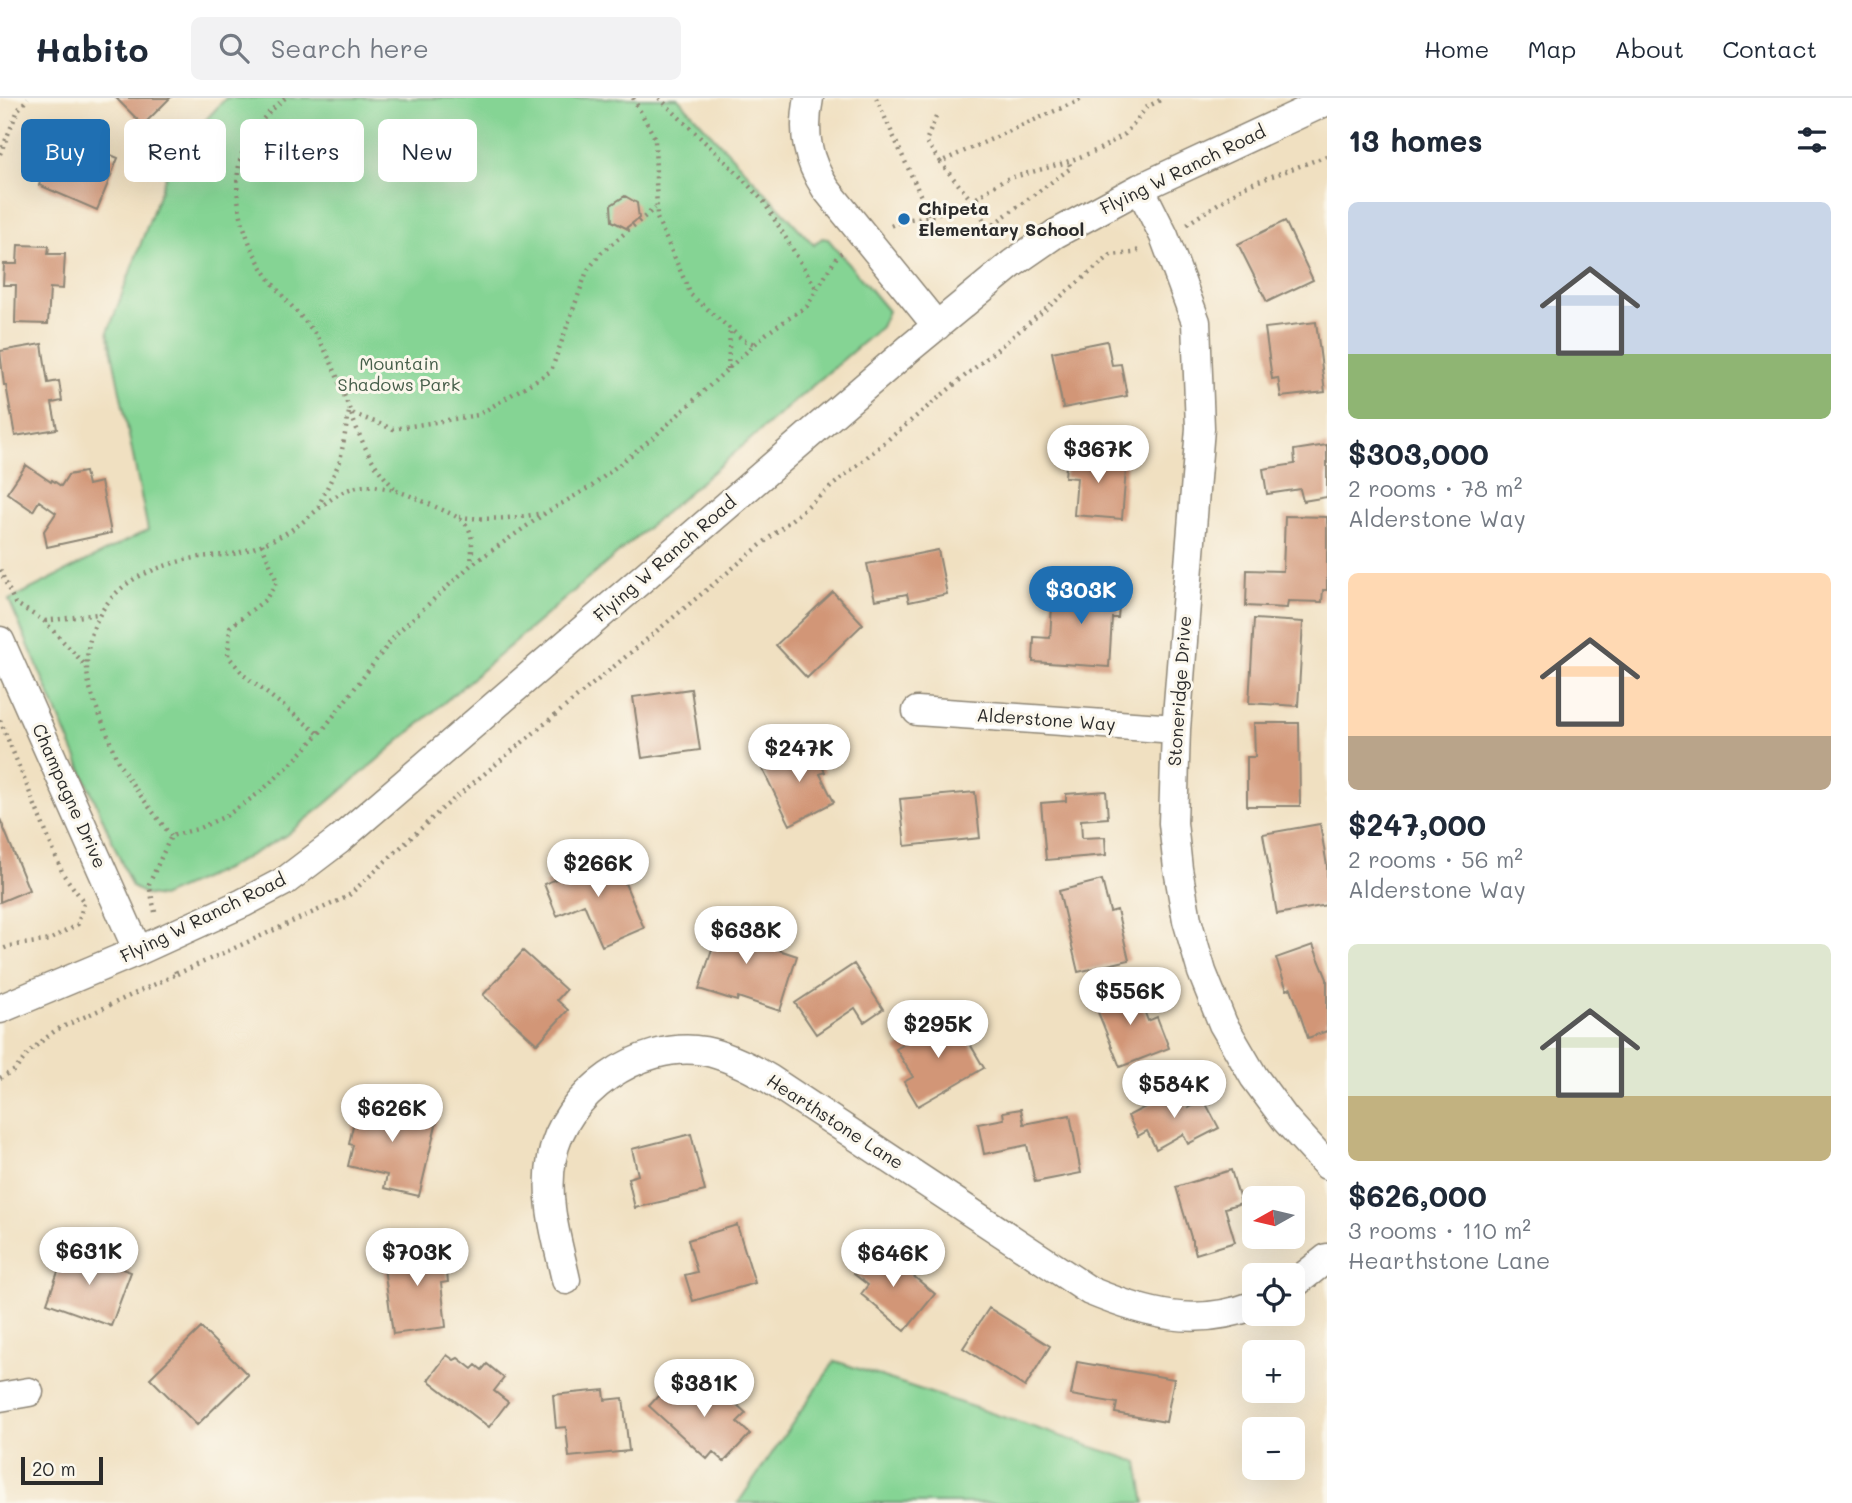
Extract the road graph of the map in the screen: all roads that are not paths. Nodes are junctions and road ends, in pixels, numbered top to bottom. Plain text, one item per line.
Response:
1 (809, 98) edge
2 (1327, 102) edge
3 (1140, 188) junction
4 (937, 327) junction
5 (0, 641) edge
6 (917, 711) dead end
7 (1176, 729) junction
8 (138, 951) junction
9 (0, 1009) edge
10 (1327, 1165) edge
11 (1327, 1258) edge
12 (1305, 1275) edge
13 (566, 1280) dead end
14 (1242, 1310) edge
15 (29, 1392) dead end
16 (0, 1397) edge

1 - 4 street
2 - 3 street, Flying W Ranch Road
3 - 4 street, Flying W Ranch Road
3 - 7 street, Stoneridge Drive
4 - 8 street, Flying W Ranch Road
5 - 8 street, Champagne Drive
6 - 7 street, Alderstone Way
7 - 10 street, Stoneridge Drive
8 - 9 street, Flying W Ranch Road
11 - 12 street
13 - 14 street, Hearthstone Lane
15 - 16 street

